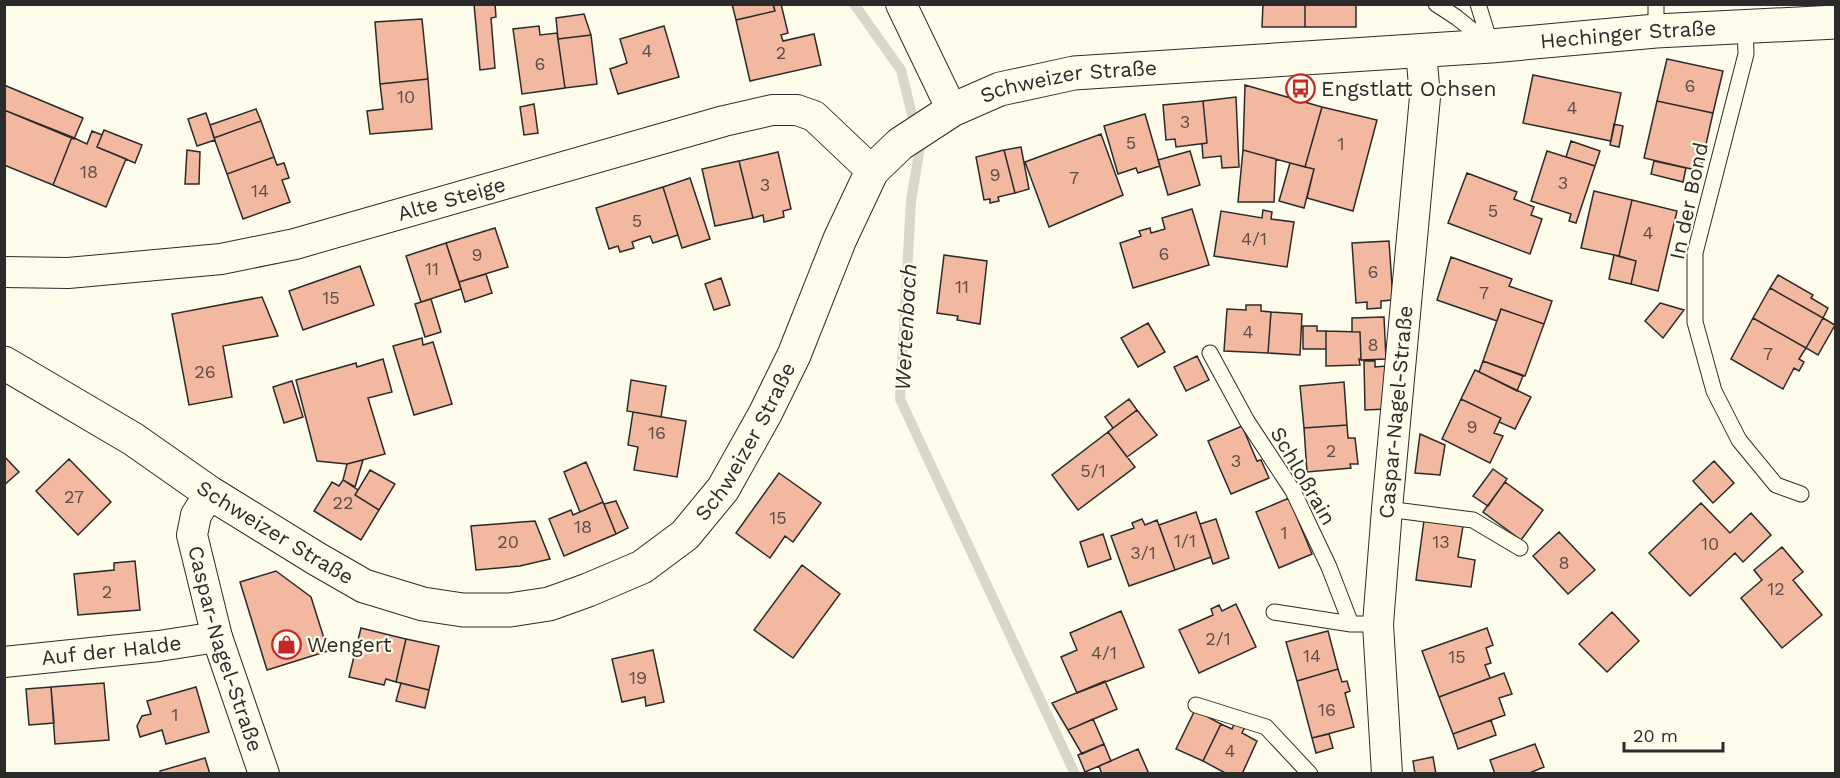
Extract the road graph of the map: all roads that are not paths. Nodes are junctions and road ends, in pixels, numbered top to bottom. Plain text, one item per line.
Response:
1 (901, 4) edge
2 (1436, 4) edge
3 (1478, 4) edge
4 (1656, 18) edge
5 (1836, 22) edge
6 (1745, 25) junction
7 (1491, 46) junction
8 (1421, 51) junction
9 (952, 110) junction
10 (872, 171) junction
11 (4, 272) edge
12 (1210, 353) dead end
13 (4, 363) edge
14 (210, 493) junction
15 (1801, 494) dead end
16 (1387, 509) junction
17 (1520, 548) dead end
18 (1274, 612) dead end
19 (1364, 624) junction
20 (217, 637) junction
21 (4, 662) edge
22 (1196, 705) dead end
23 (264, 774) edge
24 (1310, 774) edge
25 (1386, 774) edge

1 - 9 street
2 - 7 lane
3 - 7 lane
4 - 6 street, Hechinger Straße
4 - 7 street, Hechinger Straße
5 - 6 street, Hechinger Straße
6 - 15 lane, In der Bond
7 - 8 street, Hechinger Straße
8 - 9 street, Schweizer Straße
8 - 16 street, Caspar-Nagel-Straße
9 - 10 street, Schweizer Straße
10 - 11 street, Alte Steige
10 - 14 street, Schweizer Straße
12 - 19 lane, Schloßrain
13 - 14 street, Schweizer Straße
14 - 20 street, Caspar-Nagel-Straße
16 - 17 lane
16 - 19 street, Caspar-Nagel-Straße
18 - 19 lane
19 - 25 street, Caspar-Nagel-Straße
20 - 21 street, Auf der Halde
20 - 23 street, Caspar-Nagel-Straße
22 - 24 lane

